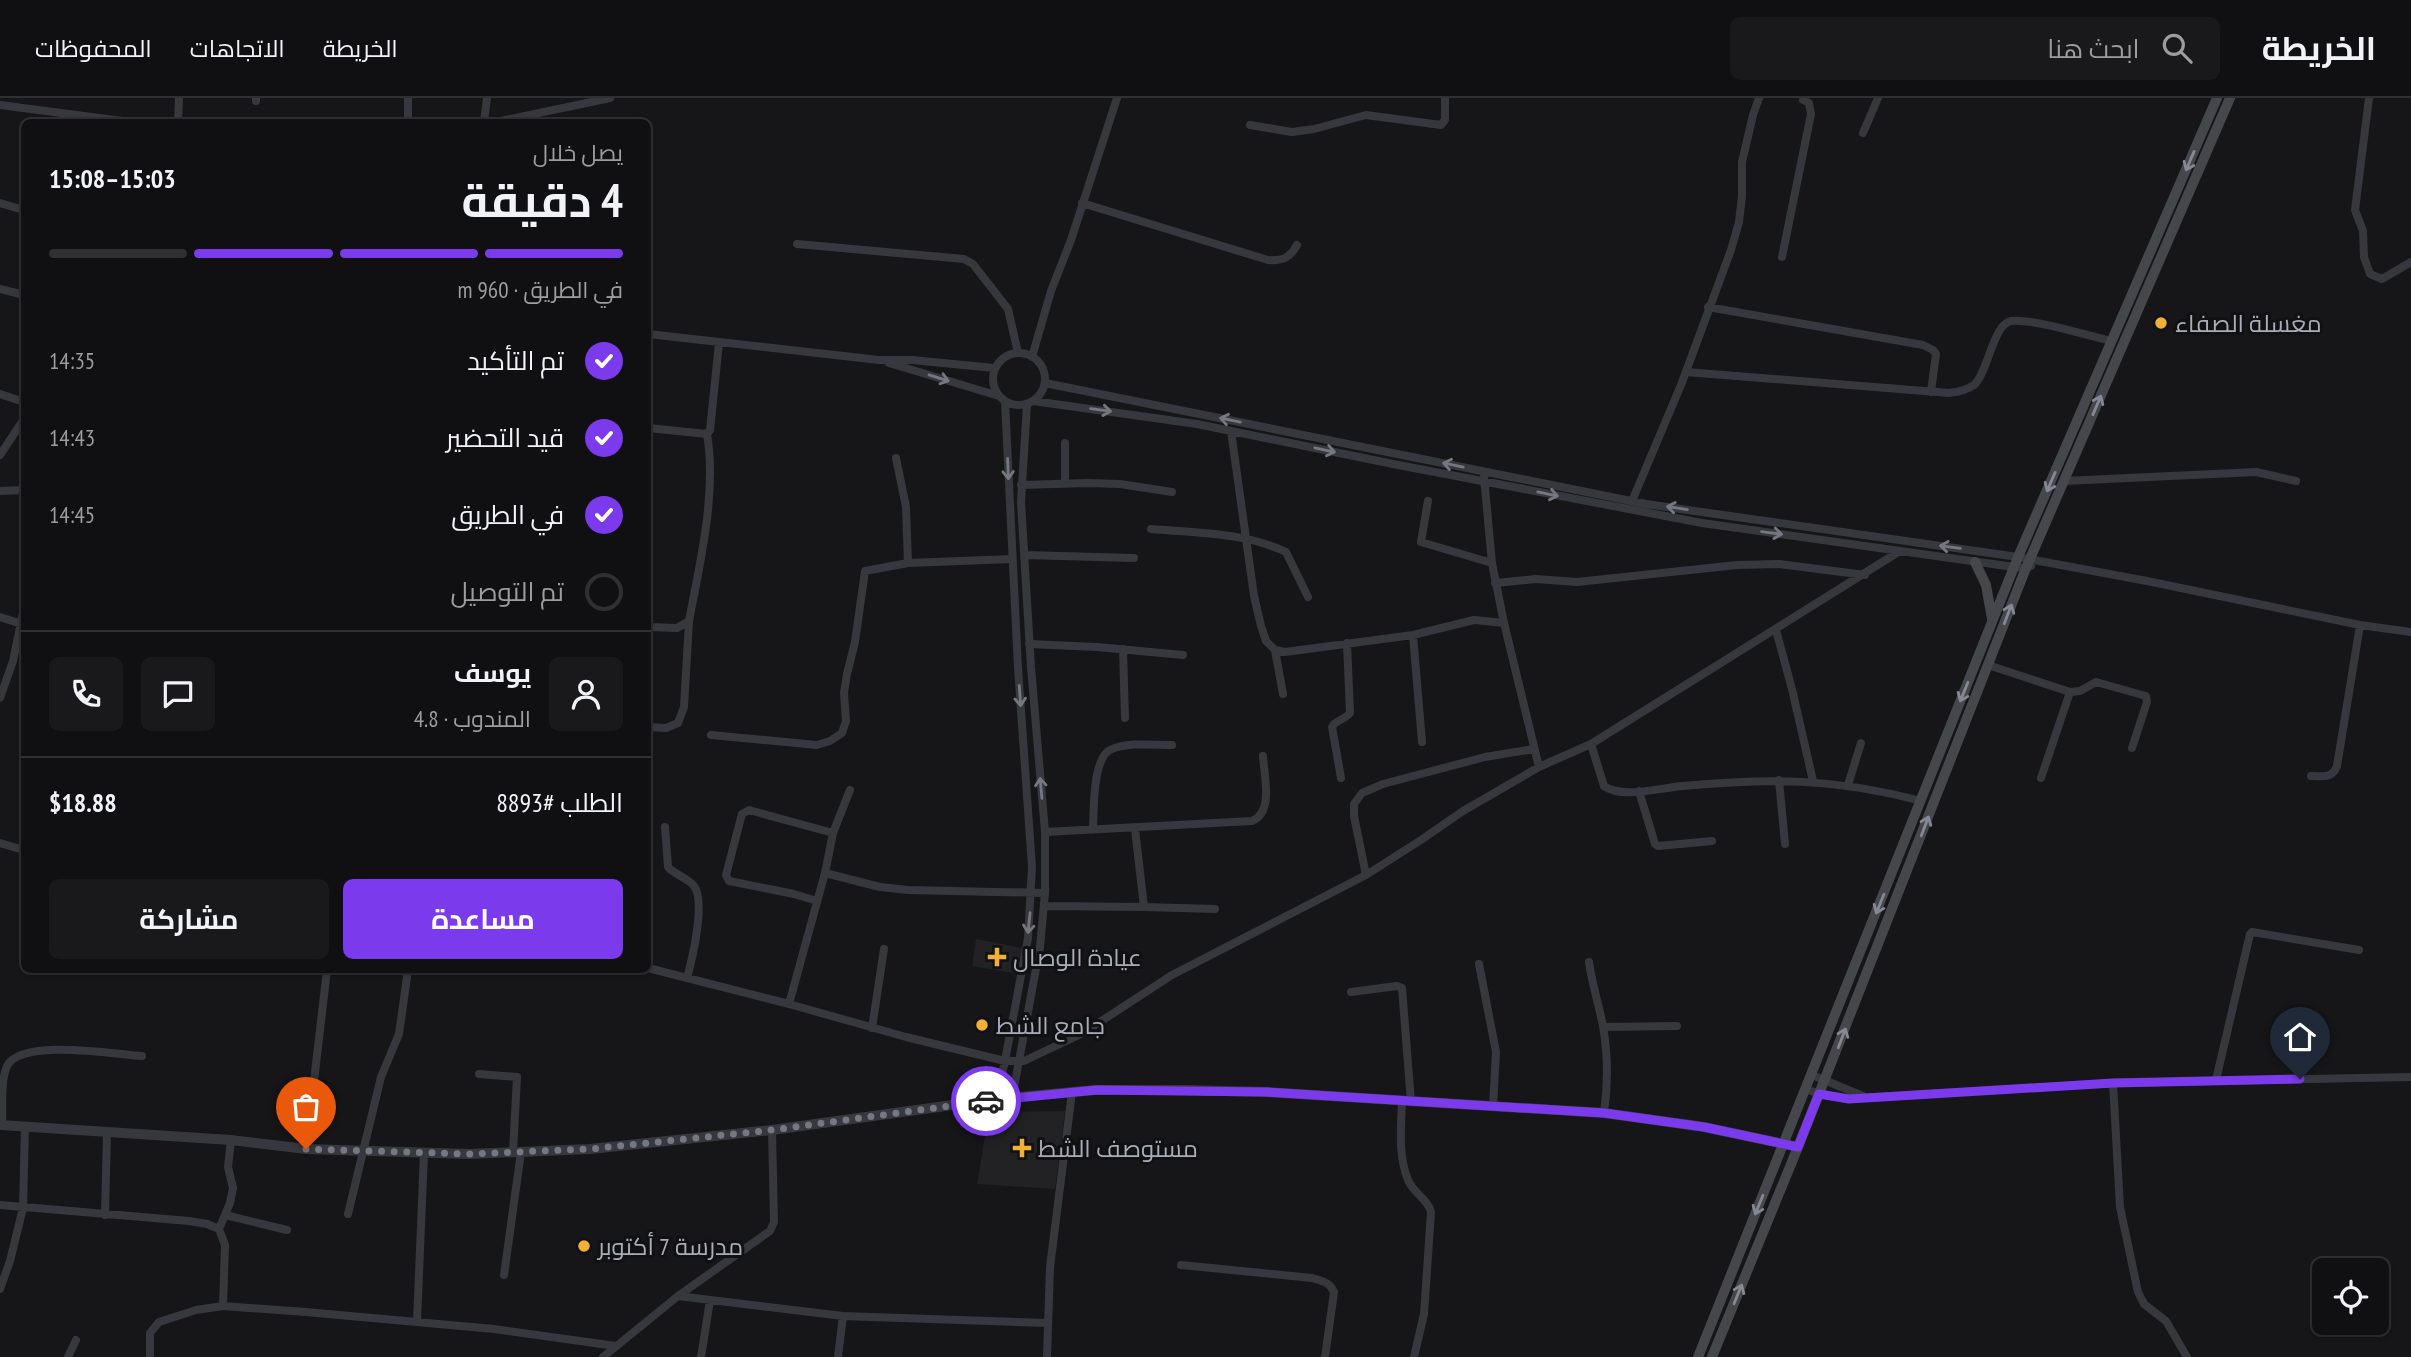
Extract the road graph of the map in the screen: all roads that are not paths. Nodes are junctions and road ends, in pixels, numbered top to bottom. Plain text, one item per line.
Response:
1 (179, 98) edge
2 (408, 98) edge
3 (487, 98) edge
4 (610, 98) edge
5 (1117, 98) edge
6 (1446, 98) edge
7 (1759, 98) edge
8 (1878, 98) edge
9 (2217, 98) edge
10 (2230, 98) edge
11 (2369, 98) edge
12 (1800, 99) edge
13 (0, 105) edge
14 (107, 119) edge
15 (178, 119) edge
16 (408, 119) edge
17 (484, 119) edge
18 (510, 119) edge
19 (1250, 125) dead end
20 (1863, 133) dead end
21 (0, 203) edge
22 (1083, 203) junction
23 (21, 208) edge
24 (797, 244) dead end
25 (1297, 245) dead end
26 (1782, 257) dead end
27 (2411, 262) edge
28 (0, 289) edge
29 (21, 294) edge
30 (1709, 307) junction
31 (651, 334) edge
32 (2112, 341) junction
33 (719, 343) junction
34 (1018, 353) junction
35 (1032, 357) junction
36 (879, 360) junction
37 (995, 368) junction
38 (1686, 372) junction
39 (1045, 383) junction
40 (1931, 392) junction
41 (0, 394) edge
42 (1002, 399) junction
43 (21, 401) edge
44 (1030, 402) junction
45 (21, 424) edge
46 (651, 428) edge
47 (1231, 431) junction
48 (707, 434) junction
49 (1065, 443) dead end
50 (0, 455) edge
51 (896, 458) dead end
52 (1483, 471) junction
53 (2064, 481) junction
54 (2296, 481) dead end
55 (1484, 482) junction
56 (1065, 483) junction
57 (1021, 485) junction
58 (21, 490) edge
59 (0, 491) edge
60 (1172, 492) dead end
61 (1428, 501) dead end
62 (1632, 501) junction
63 (1152, 529) dead end
64 (1247, 538) junction
65 (1900, 551) junction
66 (1024, 555) junction
67 (1135, 558) dead end
68 (1012, 559) junction
69 (1975, 562) junction
70 (908, 563) junction
71 (1492, 563) junction
72 (2026, 563) junction
73 (1865, 575) junction
74 (1495, 583) junction
75 (1308, 597) dead end
76 (0, 617) edge
77 (1993, 620) junction
78 (689, 621) junction
79 (1503, 623) junction
80 (21, 624) edge
81 (2360, 625) junction
82 (651, 627) edge
83 (21, 628) edge
84 (1776, 630) junction
85 (2411, 632) edge
86 (1413, 635) junction
87 (1347, 643) junction
88 (1030, 644) junction
89 (1123, 649) junction
90 (1275, 650) junction
91 (1183, 655) dead end
92 (1988, 665) junction
93 (2070, 692) junction
94 (1283, 694) dead end
95 (0, 698) edge
96 (1125, 718) dead end
97 (651, 727) edge
98 (712, 735) dead end
99 (1422, 742) dead end
100 (1861, 743) dead end
101 (1591, 744) junction
102 (1172, 745) dead end
103 (2132, 748) dead end
104 (1534, 749) junction
105 (1263, 756) dead end
106 (1539, 767) junction
107 (2311, 776) dead end
108 (2041, 778) dead end
109 (1341, 779) dead end
110 (1779, 780) junction
111 (1813, 781) junction
112 (1848, 785) junction
113 (849, 790) dead end
114 (1639, 791) junction
115 (1921, 801) junction
116 (665, 827) dead end
117 (1135, 829) junction
118 (1093, 830) junction
119 (1045, 832) junction
120 (833, 833) junction
121 (1712, 841) dead end
122 (0, 843) edge
123 (1786, 844) dead end
124 (21, 849) edge
125 (825, 873) junction
126 (1366, 875) junction
127 (1031, 892) junction
128 (1045, 892) junction
129 (817, 901) junction
130 (1045, 906) junction
131 (1144, 907) junction
132 (1215, 909) dead end
133 (884, 949) dead end
134 (2359, 950) dead end
135 (1589, 962) dead end
136 (1479, 964) dead end
137 (651, 969) edge
138 (327, 973) edge
139 (408, 973) edge
140 (687, 978) junction
141 (1351, 992) dead end
142 (1016, 1003) junction
143 (789, 1004) junction
144 (1030, 1005) junction
145 (1676, 1026) dead end
146 (1603, 1027) junction
147 (872, 1028) junction
148 (142, 1056) dead end
149 (1005, 1061) junction
150 (1020, 1062) junction
151 (479, 1074) dead end
152 (1812, 1075) junction
153 (2411, 1077) edge
154 (1825, 1080) junction
155 (2216, 1080) junction
156 (2113, 1083) junction
157 (1806, 1089) junction
158 (1072, 1092) junction
159 (1819, 1094) junction
160 (1012, 1098) junction
161 (1866, 1098) junction
162 (996, 1099) junction
163 (1406, 1102) junction
164 (1493, 1107) junction
165 (1604, 1113) junction
166 (1, 1125) edge
167 (25, 1126) junction
168 (772, 1130) junction
169 (107, 1132) junction
170 (231, 1140) junction
171 (1785, 1142) junction
172 (1798, 1147) junction
173 (306, 1149) junction
174 (362, 1150) junction
175 (517, 1152) junction
176 (424, 1153) junction
177 (0, 1205) edge
178 (23, 1208) junction
179 (348, 1214) dead end
180 (105, 1215) junction
181 (225, 1215) junction
182 (219, 1229) junction
183 (286, 1230) dead end
184 (1181, 1265) dead end
185 (504, 1275) dead end
186 (0, 1289) edge
187 (678, 1297) junction
188 (710, 1300) junction
189 (223, 1306) junction
190 (843, 1316) junction
191 (417, 1322) junction
192 (1047, 1323) junction
193 (76, 1340) dead end
194 (616, 1346) junction
195 (68, 1357) edge
196 (149, 1357) edge
197 (603, 1357) edge
198 (701, 1357) edge
199 (838, 1357) edge
200 (1047, 1357) edge
201 (1325, 1357) edge
202 (1414, 1357) edge
203 (1698, 1357) edge
204 (1712, 1357) edge
205 (2187, 1357) edge

1 - 15 street
2 - 16 street
3 - 17 street
4 - 18 street
5 - 22 street
6 - 19 street
7 - 30 street
8 - 20 street
9 -> 32 main road
53 -> 10 main road
11 - 27 street
12 - 26 street
13 - 14 street
21 - 23 street
22 - 25 street
22 - 35 street
24 - 34 street
28 - 29 street
30 - 38 street
30 - 40 street
31 - 33 street
32 - 40 street
32 -> 72 main road
33 - 36 street
33 - 48 street
34 - 35 street
34 - 37 street
35 - 39 street
36 - 37 street
36 -> 42 street
37 - 42 street
38 - 40 street
38 - 62 street
39 - 44 street
52 -> 39 street
41 - 43 street
42 - 44 street
42 -> 68 street
44 -> 47 street
44 - 57 street
45 - 50 street
46 - 48 street
47 -> 55 street
47 - 64 street
48 - 78 street
49 - 56 street
51 - 70 street
52 - 55 street
52 - 62 street
53 - 54 street
53 - 72 main road
55 -> 65 street
55 - 71 street
56 - 57 street
56 - 60 street
57 - 66 street
58 - 59 street
61 - 71 street
72 -> 62 street
63 - 64 street
64 - 75 street
64 - 90 street
65 - 69 street
65 - 73 street
66 - 67 street
66 - 88 street
68 - 70 street
68 -> 127 street
69 - 72 street
69 - 77 main road
70 - 98 street
71 - 74 street
72 - 77 main road
72 - 81 street
92 -> 72 main road
73 - 74 street
73 - 84 street
74 - 79 street
76 - 80 street
77 -> 115 main road
78 - 82 street
78 - 97 street
79 - 86 street
79 - 104 street
81 - 85 street
81 - 107 street
83 - 95 street
84 - 101 street
84 - 111 street
86 - 87 street
86 - 99 street
87 - 90 street
87 - 109 street
88 - 89 street
119 -> 88 street
89 - 91 street
89 - 96 street
90 - 94 street
92 - 93 street
154 -> 92 main road
93 - 103 street
93 - 108 street
100 - 112 street
101 - 106 street
101 - 114 street
102 - 118 street
104 - 106 street
104 - 126 street
105 - 117 street
106 - 126 street
110 - 111 street
110 - 114 street
110 - 123 street
111 - 112 street
112 - 115 street
113 - 120 street
114 - 121 street
115 -> 152 main road
116 - 140 street
117 - 118 street
117 - 131 street
118 - 119 street
119 - 128 street
120 - 125 street
120 - 129 street
122 - 124 street
125 - 127 street
125 - 129 street
126 - 150 street
127 - 128 street
127 -> 142 street
128 - 130 street
129 - 143 street
130 - 131 street
130 - 144 street
131 - 132 street
133 - 147 street
134 - 155 street
135 - 146 street
136 - 164 street
137 - 140 street
138 - 173 street
139 - 174 street
140 - 143 street
141 - 163 street
142 - 144 street
142 - 149 street
143 - 147 street
144 - 150 street
145 - 146 street
146 - 165 street
147 - 149 street
148 - 166 street
149 - 150 street
149 - 162 street
150 - 160 street
151 - 175 street
152 - 154 street
152 - 157 main road
153 - 155 street
154 - 159 main road
154 - 161 street
155 - 156 street
156 - 161 street
156 - 205 street
157 - 159 street
157 - 171 main road
158 - 160 street
158 - 163 street
158 - 192 street
159 - 161 street
159 - 172 main road
160 - 162 street
162 - 168 street
163 - 164 street
163 - 202 street
164 - 165 street
165 - 171 street
166 - 167 street
167 - 169 street
167 - 178 street
168 - 175 street
168 - 187 street
169 - 170 street
169 - 180 street
170 - 173 street
170 - 181 street
171 - 172 street
171 -> 203 main road
204 -> 172 main road
173 - 174 street
174 - 176 street
174 - 179 street
175 - 176 street
175 - 185 street
176 - 191 street
177 - 178 street
178 - 180 street
178 - 186 street
180 - 182 street
181 - 182 street
181 - 183 street
182 - 189 street
184 - 201 street
187 - 188 street
187 - 194 street
188 - 190 street
188 - 198 street
189 - 191 street
189 - 196 street
190 - 192 street
190 - 199 street
191 - 194 street
192 - 200 street
193 - 195 street
194 - 197 street

